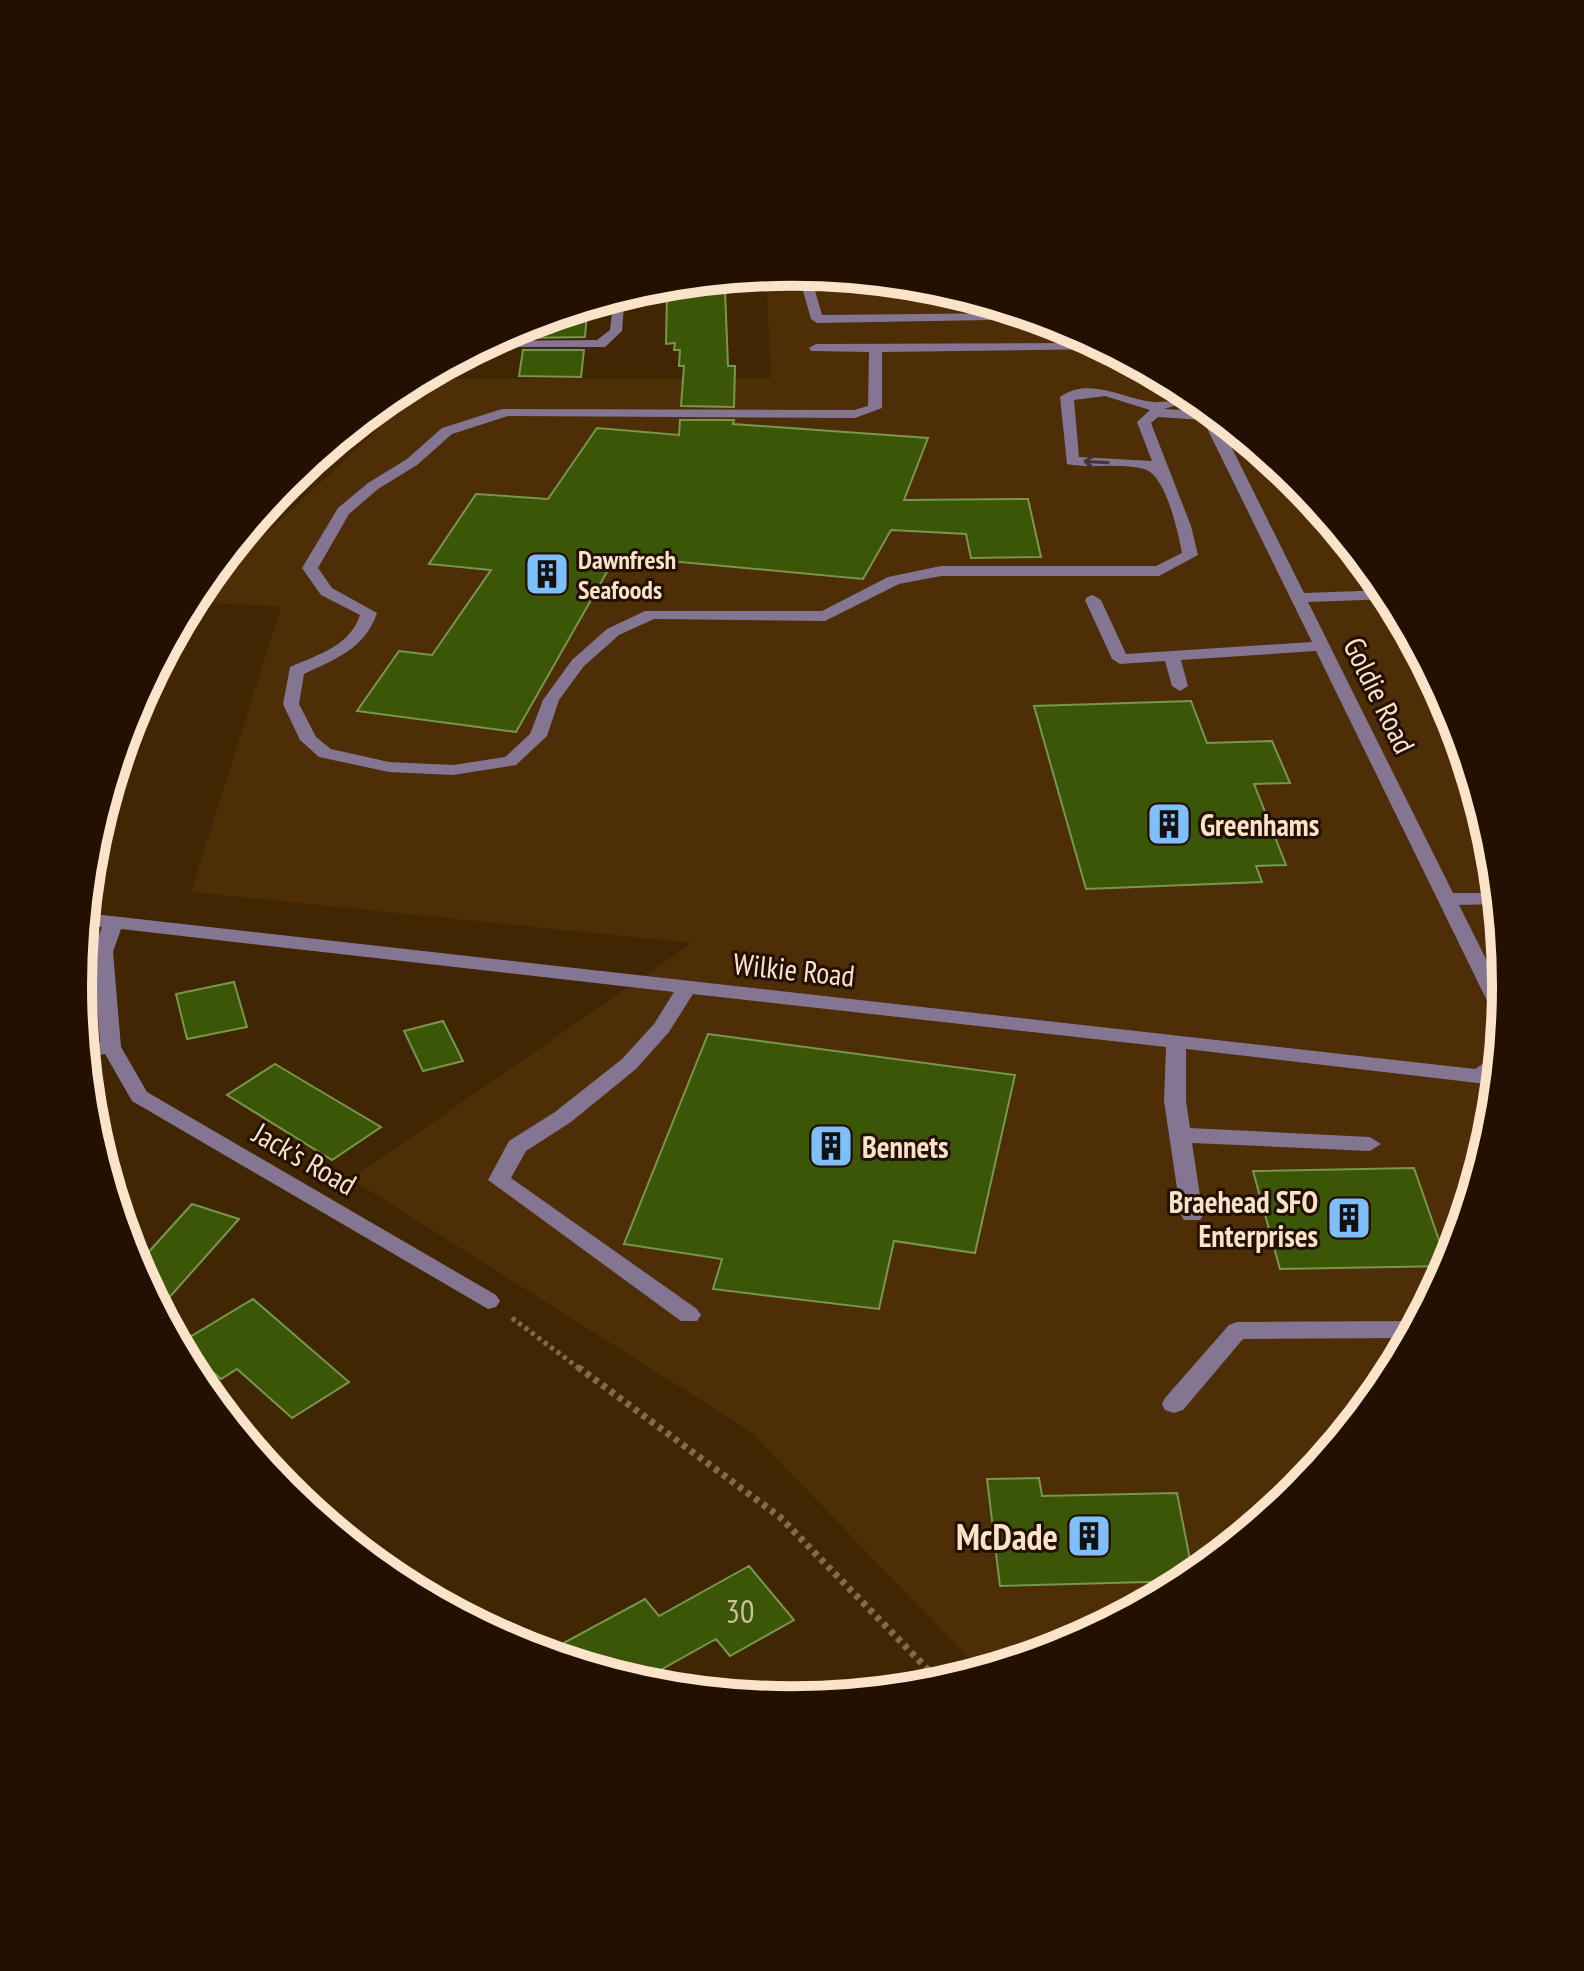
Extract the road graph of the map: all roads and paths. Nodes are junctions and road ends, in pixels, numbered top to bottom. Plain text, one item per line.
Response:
1 (808, 286) edge
2 (619, 307) edge
3 (999, 317) edge
4 (511, 345) edge
5 (1078, 347) edge
6 (816, 348) dead end
7 (876, 348) junction
8 (1186, 407) edge
9 (1189, 409) edge
10 (1214, 427) edge
11 (1167, 482) junction
12 (1373, 596) edge
13 (1299, 598) junction
14 (1093, 600) dead end
15 (1322, 646) junction
16 (1172, 656) junction
17 (1180, 686) dead end
18 (1447, 899) junction
19 (1487, 899) edge
20 (95, 920) edge
21 (113, 923) junction
22 (687, 987) junction
23 (1492, 990) edge
24 (1176, 1042) junction
25 (111, 1047) junction
26 (95, 1049) edge
27 (1486, 1078) edge
28 (1180, 1135) junction
29 (1370, 1144) dead end
30 (1192, 1215) dead end
31 (488, 1301) joint
32 (689, 1315) dead end
33 (1402, 1329) edge
34 (1174, 1404) dead end
35 (930, 1672) edge

1 - 3 street
2 - 4 street
5 - 7 street
6 - 7 street
7 - 11 street
11 -> 8 street
9 - 11 street
10 - 13 street, Goldie Road
12 - 13 street
13 - 15 street, Goldie Road
14 - 16 street
15 - 16 street
15 - 18 street, Goldie Road
16 - 17 street
18 - 19 street
18 - 23 street, Goldie Road
20 - 21 street, Wilkie Road
21 - 22 street, Wilkie Road
21 - 25 street
22 - 24 street, Wilkie Road
22 - 32 street
24 - 27 street, Wilkie Road
24 - 28 street
25 - 26 street
25 - 31 street, Jack's Road
28 - 29 street
28 - 30 street
31 - 35 path
33 - 34 street

